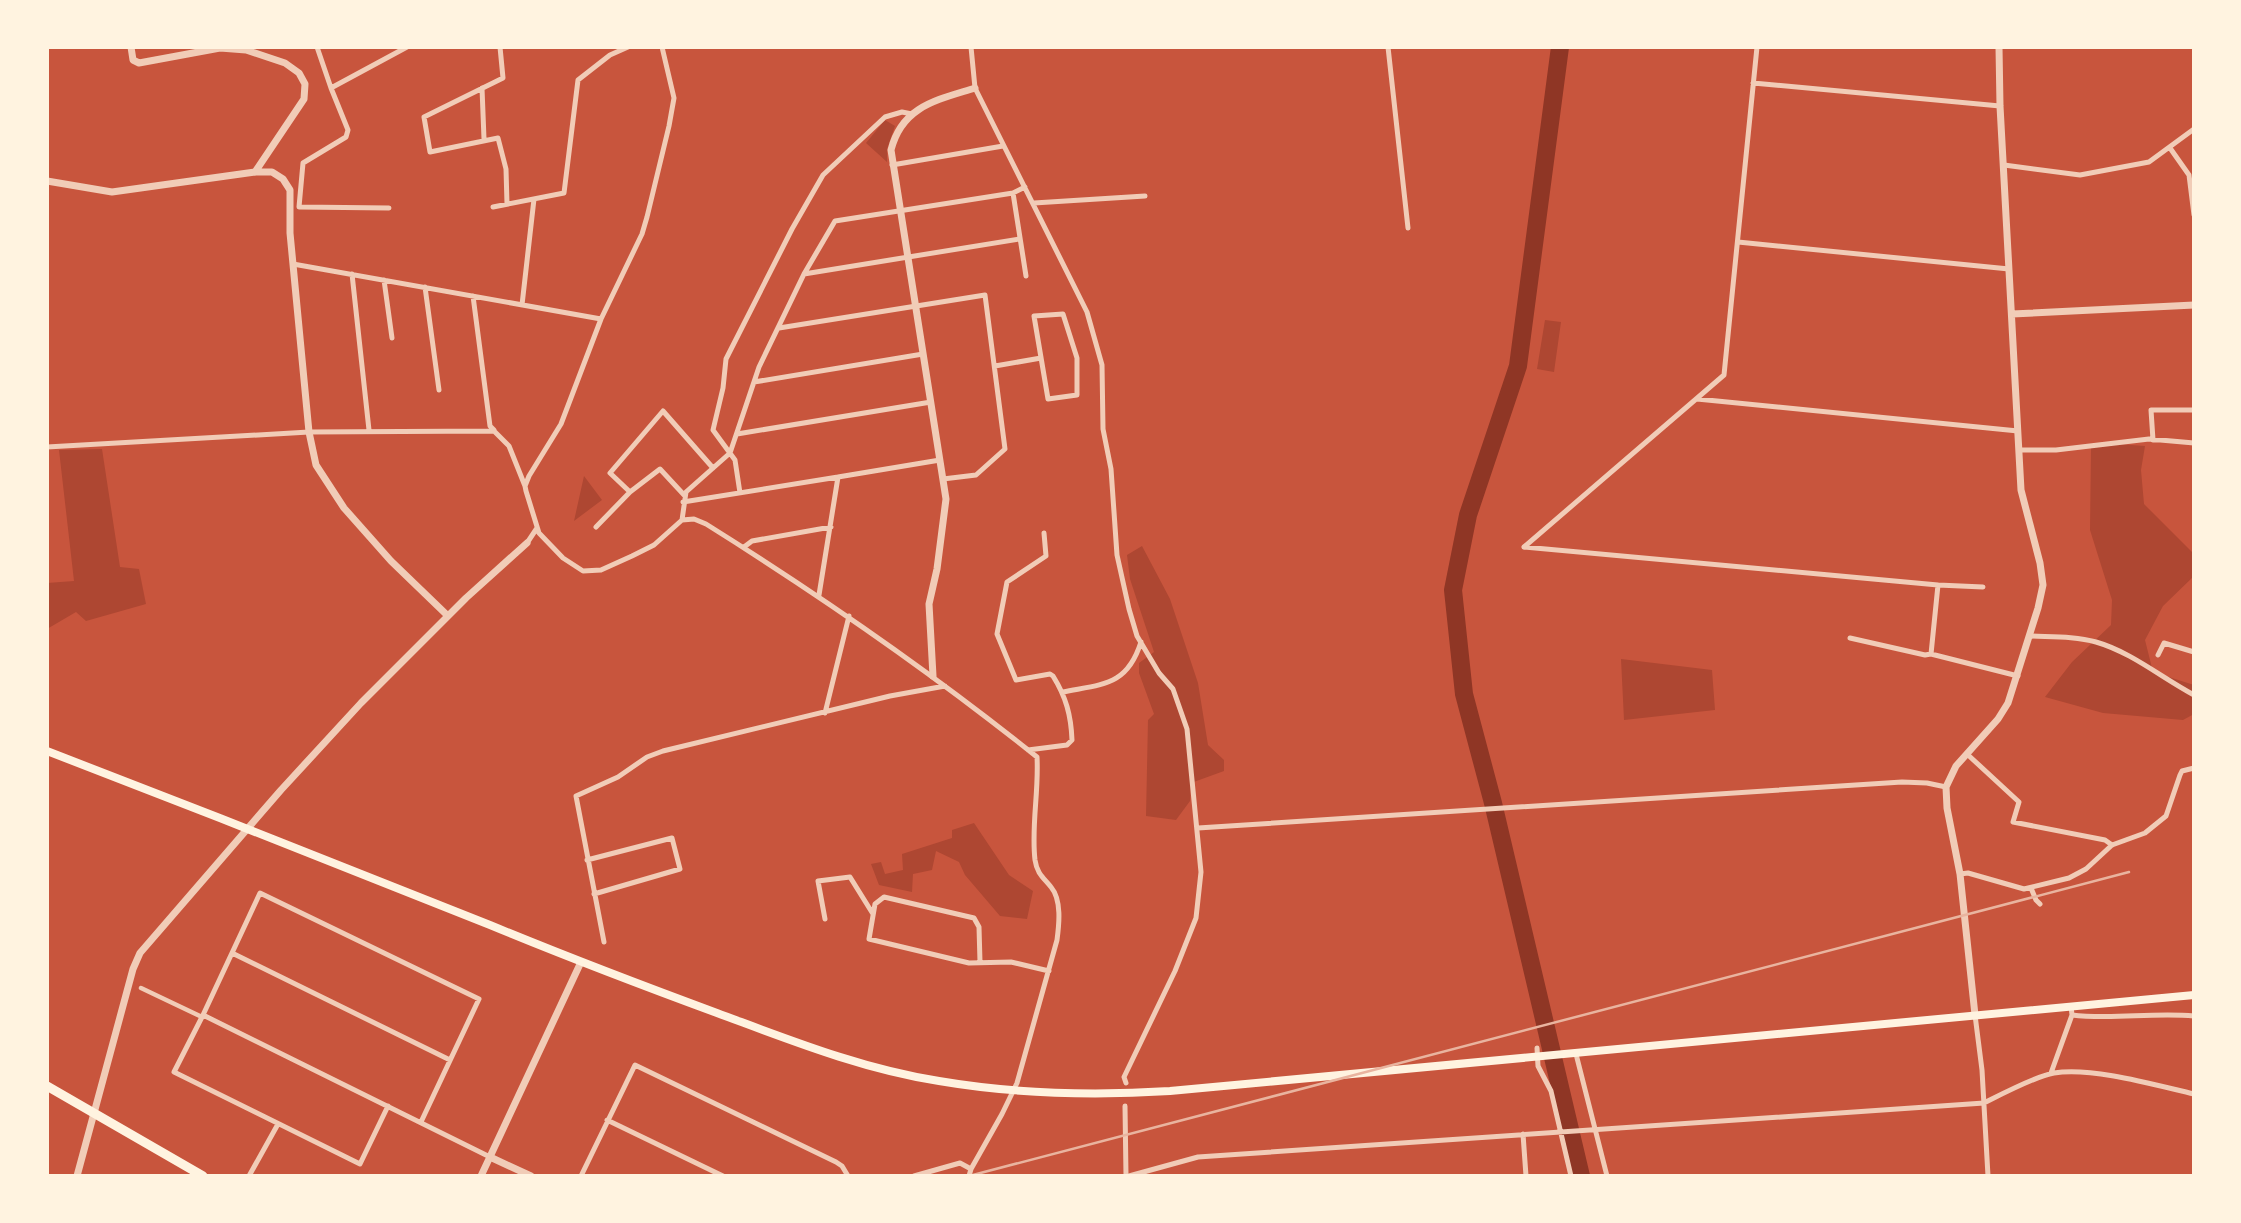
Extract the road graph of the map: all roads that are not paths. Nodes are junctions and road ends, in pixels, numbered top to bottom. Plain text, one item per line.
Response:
1 (131, 47) edge
2 (317, 47) edge
3 (407, 47) edge
4 (500, 47) edge
5 (628, 47) edge
6 (662, 47) edge
7 (971, 47) edge
8 (1388, 47) edge
9 (1757, 47) edge
10 (2000, 47) edge
11 (1753, 83) junction
12 (331, 88) junction
13 (482, 88) junction
14 (975, 88) junction
15 (2000, 106) junction
16 (912, 114) junction
17 (2194, 128) edge
18 (484, 139) junction
19 (1003, 146) junction
20 (2170, 148) junction
21 (2004, 164) junction
22 (892, 165) junction
23 (255, 172) junction
24 (47, 181) edge
25 (2192, 181) edge
26 (1025, 187) junction
27 (1013, 193) junction
28 (1145, 196) dead end
29 (534, 199) junction
30 (1034, 202) junction
31 (507, 204) junction
32 (295, 207) junction
33 (493, 207) dead end
34 (388, 208) dead end
35 (899, 211) junction
36 (2194, 215) edge
37 (1408, 228) dead end
38 (1020, 239) junction
39 (1738, 242) junction
40 (907, 258) junction
41 (293, 264) junction
42 (2009, 268) junction
43 (352, 274) junction
44 (804, 274) junction
45 (1026, 276) dead end
46 (384, 280) junction
47 (425, 287) junction
48 (473, 296) junction
49 (522, 305) junction
50 (2194, 305) edge
51 (915, 306) junction
52 (2012, 314) junction
53 (601, 319) junction
54 (779, 328) junction
55 (392, 338) dead end
56 (923, 354) junction
57 (1041, 358) junction
58 (995, 366) junction
59 (754, 382) junction
60 (439, 390) dead end
61 (1698, 399) junction
62 (931, 402) junction
63 (2194, 410) edge
64 (369, 430) junction
65 (2018, 430) junction
66 (494, 431) junction
67 (309, 432) junction
68 (737, 434) junction
69 (2153, 440) junction
70 (2194, 443) edge
71 (47, 447) edge
72 (2019, 450) junction
73 (730, 453) junction
74 (940, 460) junction
75 (713, 468) junction
76 (838, 477) junction
77 (943, 479) junction
78 (525, 485) junction
79 (630, 492) junction
80 (740, 493) junction
81 (684, 499) junction
82 (682, 520) junction
83 (596, 527) dead end
84 (831, 527) junction
85 (537, 528) junction
86 (1044, 533) dead end
87 (527, 543) joint
88 (744, 547) junction
89 (1938, 585) junction
90 (1983, 587) dead end
91 (819, 595) junction
92 (448, 616) junction
93 (849, 617) junction
94 (2030, 635) junction
95 (1850, 638) dead end
96 (1141, 642) junction
97 (2194, 652) edge
98 (1931, 654) junction
99 (2158, 655) dead end
100 (933, 676) junction
101 (2018, 676) junction
102 (945, 686) junction
103 (1063, 692) junction
104 (2194, 695) edge
105 (825, 713) junction
106 (1028, 750) junction
107 (47, 751) edge
108 (1967, 754) junction
109 (2194, 768) edge
110 (1946, 787) junction
111 (248, 828) junction
112 (1198, 828) junction
113 (2112, 845) junction
114 (587, 860) junction
115 (1960, 874) junction
116 (2032, 888) junction
117 (594, 894) junction
118 (2040, 904) dead end
119 (873, 914) junction
120 (825, 919) dead end
121 (604, 942) dead end
122 (232, 953) junction
123 (581, 962) junction
124 (980, 962) junction
125 (1049, 971) junction
126 (141, 988) dead end
127 (2194, 995) edge
128 (2072, 1011) junction
129 (1975, 1014) junction
130 (202, 1016) junction
131 (2194, 1017) edge
132 (1537, 1052) junction
133 (1576, 1054) junction
134 (450, 1060) junction
135 (2051, 1073) junction
136 (1126, 1083) dead end
137 (47, 1086) edge
138 (1013, 1091) junction
139 (2194, 1094) edge
140 (1984, 1103) junction
141 (388, 1106) junction
142 (1125, 1106) dead end
143 (94, 1112) junction
144 (607, 1121) junction
145 (421, 1122) junction
146 (278, 1124) junction
147 (1596, 1129) junction
148 (1560, 1131) junction
149 (1523, 1134) junction
150 (490, 1157) junction
151 (970, 1172) edge
152 (77, 1176) edge
153 (203, 1176) edge
154 (249, 1176) edge
155 (481, 1176) edge
156 (531, 1176) edge
157 (582, 1176) edge
158 (723, 1176) edge
159 (848, 1176) edge
160 (914, 1176) edge
161 (1127, 1176) edge
162 (1526, 1176) edge
163 (1571, 1176) edge
164 (1607, 1176) edge
165 (1989, 1176) edge

1 - 23 street
2 - 12 street
3 - 12 street
4 - 13 street
5 - 29 street
6 - 53 street
7 - 14 street
8 - 37 street
9 - 11 street
10 - 15 street
11 - 15 street
11 - 39 street
12 - 32 street
13 - 18 street
13 - 18 street
14 - 16 street
14 - 19 street
15 - 21 street
16 - 22 street
16 - 73 street
17 - 20 street
18 - 31 street
19 - 22 street
19 - 26 street
20 - 21 street
20 - 25 street
21 - 42 street
22 - 35 street
23 - 24 street
23 - 32 street
25 - 36 street
26 - 27 street
26 - 30 street
27 - 35 street
27 - 38 street
28 - 30 street
29 - 31 street
29 - 49 street
30 - 96 street
31 - 33 street
32 - 34 street
32 - 41 street
35 - 40 street
35 - 44 street
38 - 40 street
38 - 45 street
39 - 42 street
39 - 61 street
40 - 44 street
40 - 51 street
41 - 43 street
41 - 67 street
42 - 52 street
43 - 46 street
43 - 64 street
44 - 54 street
46 - 47 street
46 - 55 street
47 - 48 street
47 - 60 street
48 - 49 street
48 - 66 street
49 - 53 street
50 - 52 street
51 - 54 street
51 - 56 street
51 - 58 street
52 - 65 street
53 - 78 street
54 - 59 street
56 - 59 street
56 - 62 street
57 - 57 street
57 - 58 street
58 - 77 street
59 - 68 street
61 - 65 street
61 - 89 street
62 - 68 street
62 - 74 street
63 - 69 street
64 - 66 street
64 - 67 street
65 - 72 street
66 - 78 street
67 - 71 street
67 - 92 street
68 - 73 street
69 - 70 street
69 - 72 street
72 - 94 street
73 - 75 street
73 - 80 street
74 - 76 street
74 - 77 street
75 - 79 street
75 - 81 street
76 - 80 street
76 - 84 street
77 - 100 street
78 - 85 street
79 - 81 street
79 - 83 street
80 - 81 street
81 - 82 street
82 - 85 street
82 - 88 street
84 - 88 street
84 - 91 street
85 - 87 street
86 - 103 street
87 - 92 street
88 - 91 street
89 - 90 street
89 - 98 street
91 - 93 street
92 - 111 street
93 - 100 street
93 - 105 street
94 - 101 street
94 - 104 street
95 - 98 street
96 - 103 street
96 - 112 street
97 - 99 street
98 - 101 street
100 - 102 street
101 - 108 street
102 - 105 street
102 - 106 street
103 - 106 street
105 - 114 street
106 - 125 street
107 - 111 main road
108 - 110 street
108 - 113 street
109 - 113 street
110 - 112 street
110 - 115 street
111 - 123 main road
111 - 143 street
112 - 136 street
113 - 116 street
114 - 117 street
114 - 117 street
115 - 116 street
115 - 129 street
116 - 118 street
117 - 121 street
119 - 120 street
119 - 124 street
119 - 124 street
122 - 130 street
122 - 134 street
122 - 134 street
123 - 138 main road
123 - 150 street
124 - 125 street
125 - 138 street
126 - 130 street
127 - 128 main road
128 - 129 main road
128 - 131 street
128 - 135 street
129 - 133 main road
129 - 140 street
130 - 141 street
130 - 146 street
132 - 133 main road
132 - 138 main road
132 - 148 street
133 - 147 street
134 - 145 street
135 - 139 street
135 - 140 street
137 - 143 highway
138 - 151 street
140 - 147 street
140 - 165 street
141 - 145 street
141 - 146 street
142 - 161 street
143 - 152 street
143 - 153 highway
144 - 157 street
144 - 158 street
144 - 159 street
145 - 150 street
146 - 154 street
147 - 148 street
147 - 164 street
148 - 149 street
148 - 163 street
149 - 161 street
149 - 162 street
150 - 155 street
150 - 156 street
151 - 160 street

